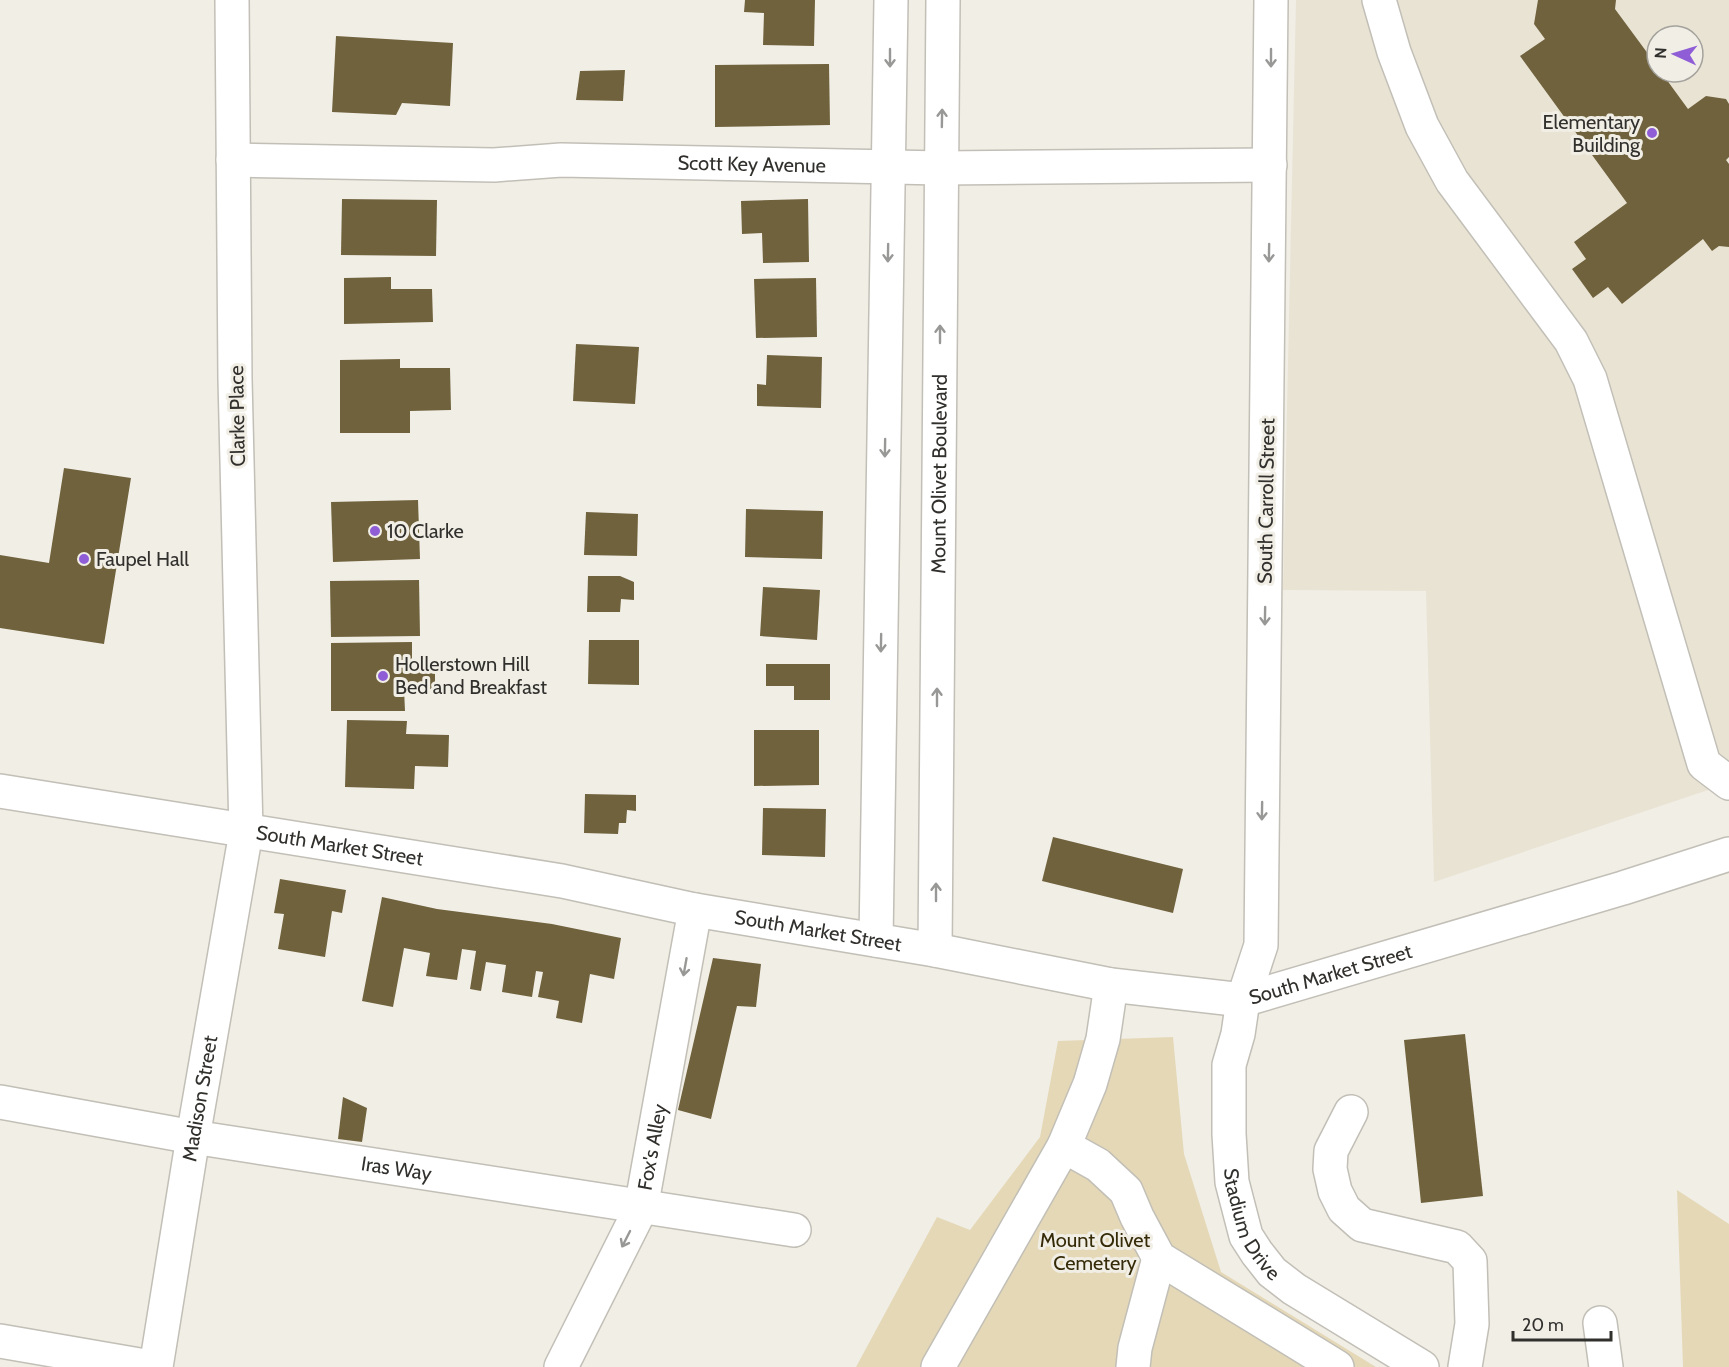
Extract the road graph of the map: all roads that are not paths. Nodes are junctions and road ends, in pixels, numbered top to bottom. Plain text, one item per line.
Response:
1 (232, 0) edge
2 (891, 0) edge
3 (943, 0) edge
4 (1271, 0) edge
5 (1379, 0) edge
6 (233, 160) junction
7 (1270, 165) junction
8 (890, 166) junction
9 (941, 168) junction
10 (1729, 783) edge
11 (0, 791) edge
12 (246, 832) junction
13 (1729, 854) edge
14 (1729, 866) edge
15 (1623, 888) junction
16 (696, 910) junction
17 (876, 940) junction
18 (935, 950) junction
19 (1111, 985) junction
20 (1243, 1000) junction
21 (0, 1102) edge
22 (1351, 1112) dead end
23 (193, 1137) junction
24 (1064, 1146) junction
25 (641, 1208) junction
26 (794, 1230) dead end
27 (1160, 1258) junction
28 (1600, 1323) dead end
29 (0, 1341) edge
30 (150, 1367) edge
31 (156, 1367) edge
32 (561, 1367) edge
33 (938, 1367) edge
34 (1133, 1367) edge
35 (1337, 1367) edge
36 (1422, 1367) edge
37 (1465, 1367) edge
38 (1606, 1367) edge

1 - 6 street, Clarke Place
2 -> 8 street
9 -> 3 street, Mount Olivet Boulevard
4 -> 7 street, South Carroll Street
5 - 10 street
6 - 8 street, Scott Key Avenue
6 - 12 street, Clarke Place
7 - 9 street, Scott Key Avenue
7 -> 20 street, South Carroll Street
8 - 9 street, Scott Key Avenue
8 -> 17 street
18 -> 9 street, Mount Olivet Boulevard
11 - 12 street, South Market Street
12 - 16 street, South Market Street
12 - 23 street, Madison Street
13 - 15 street, South Market Street
14 - 15 street, South Market Street
15 - 20 street, South Market Street
16 - 17 street, South Market Street
16 -> 25 street, Fox's Alley
17 - 18 street, South Market Street
18 - 19 street, South Market Street
19 - 20 street, South Market Street
19 - 24 street
20 - 36 street, Stadium Drive
21 - 23 street, Iras Way
22 - 37 street
23 - 25 street, Iras Way
23 - 31 street, Madison Street
24 - 27 street
24 - 33 street
25 - 26 street, Iras Way
25 -> 32 street, Fox's Alley
27 - 34 street
27 - 35 street
28 - 38 street
29 - 30 street

